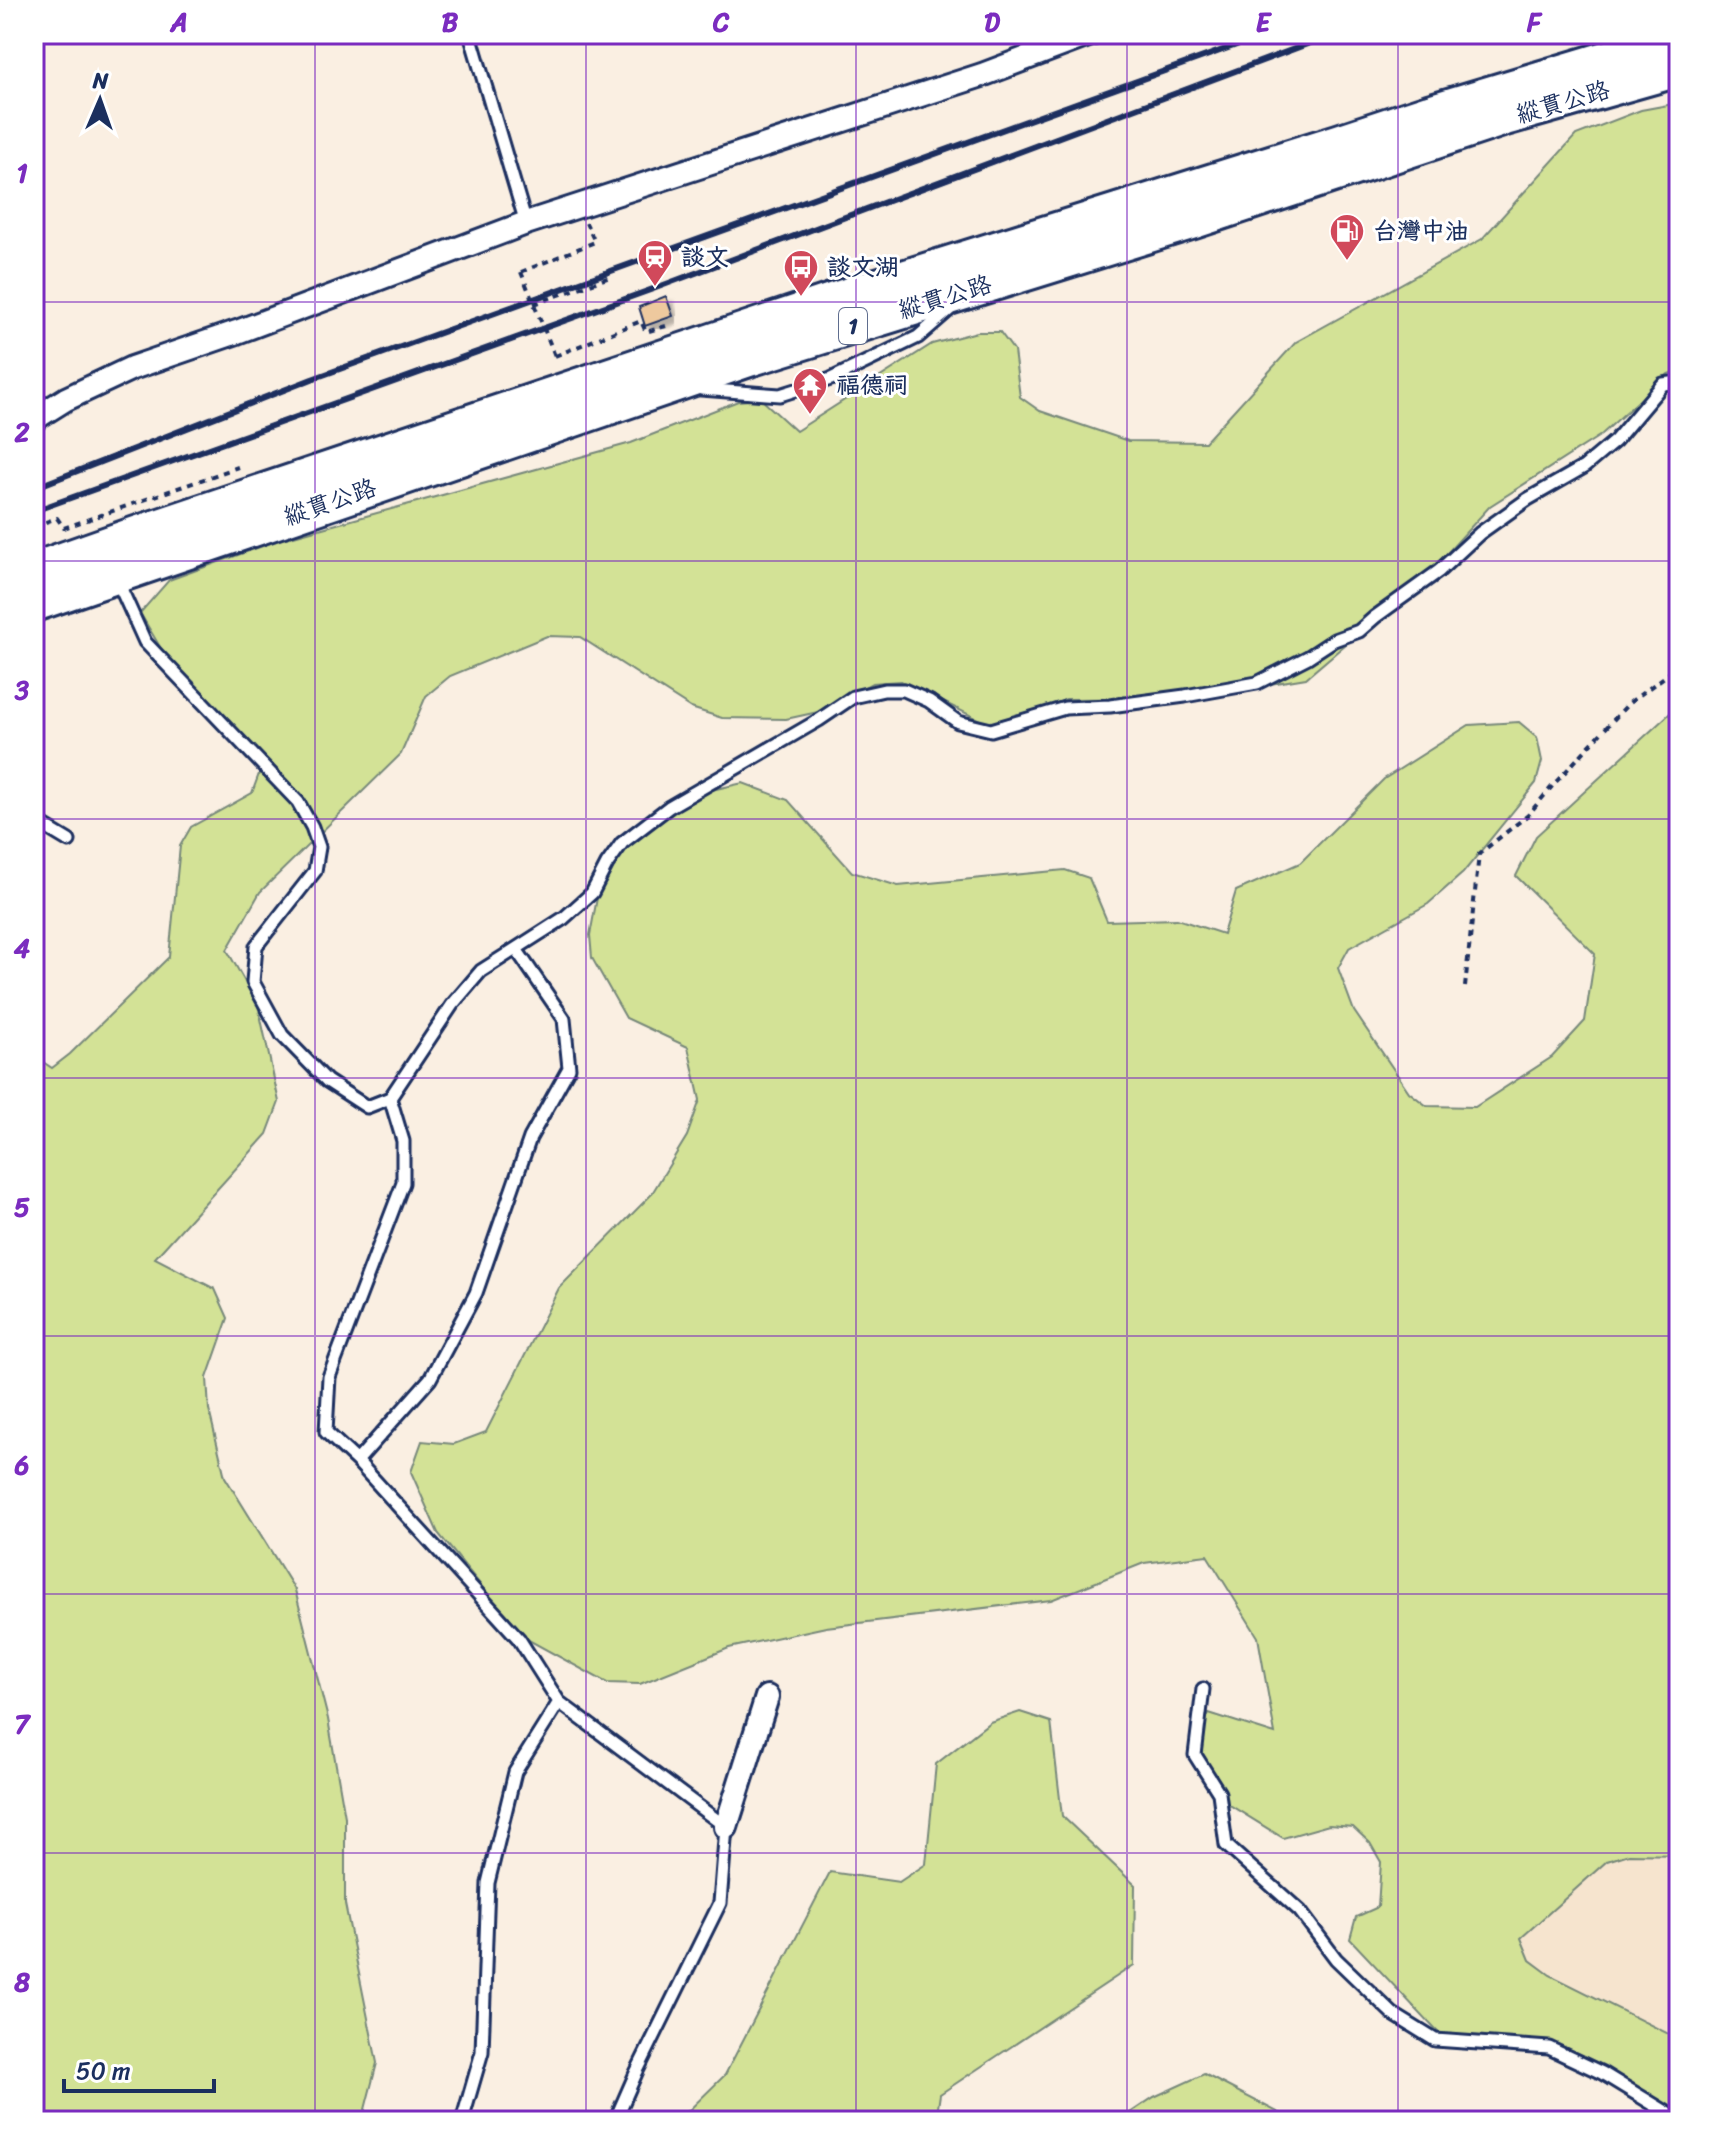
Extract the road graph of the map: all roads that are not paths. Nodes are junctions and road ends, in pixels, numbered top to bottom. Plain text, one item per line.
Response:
1 (470, 34) edge
2 (1091, 34) edge
3 (1679, 37) edge
4 (1679, 69) edge
5 (1344, 156) junction
6 (526, 223) junction
7 (974, 288) junction
8 (747, 345) junction
9 (1679, 382) edge
10 (668, 386) junction
11 (34, 419) edge
12 (34, 570) edge
13 (115, 575) junction
14 (34, 604) edge
15 (34, 820) edge
16 (69, 841) dead end
17 (516, 949) junction
18 (390, 1098) junction
19 (357, 1461) junction
20 (1203, 1689) dead end
21 (767, 1697) dead end
22 (559, 1702) junction
23 (726, 1827) junction
24 (1679, 2120) edge
25 (462, 2121) edge
26 (615, 2121) edge

1 - 6 lane
2 - 6 street
3 - 5 main road, 縱貫公路 / 1
4 - 5 main road, 縱貫公路 / 1
5 - 7 main road, 縱貫公路 / 1
5 - 8 main road, 縱貫公路 / 1
6 - 11 street
7 - 8 main road, 縱貫公路 / 1
7 - 10 lane
8 - 10 main road, 縱貫公路 / 1
8 - 12 main road, 縱貫公路 / 1
9 - 17 lane
10 - 13 main road, 縱貫公路 / 1
13 - 14 main road, 縱貫公路 / 1
13 - 18 lane
15 - 16 lane
17 - 18 lane
17 - 19 lane
18 - 19 lane
19 - 22 lane
20 - 24 lane
21 - 23 street
22 - 23 lane
22 - 25 lane
23 - 26 lane

